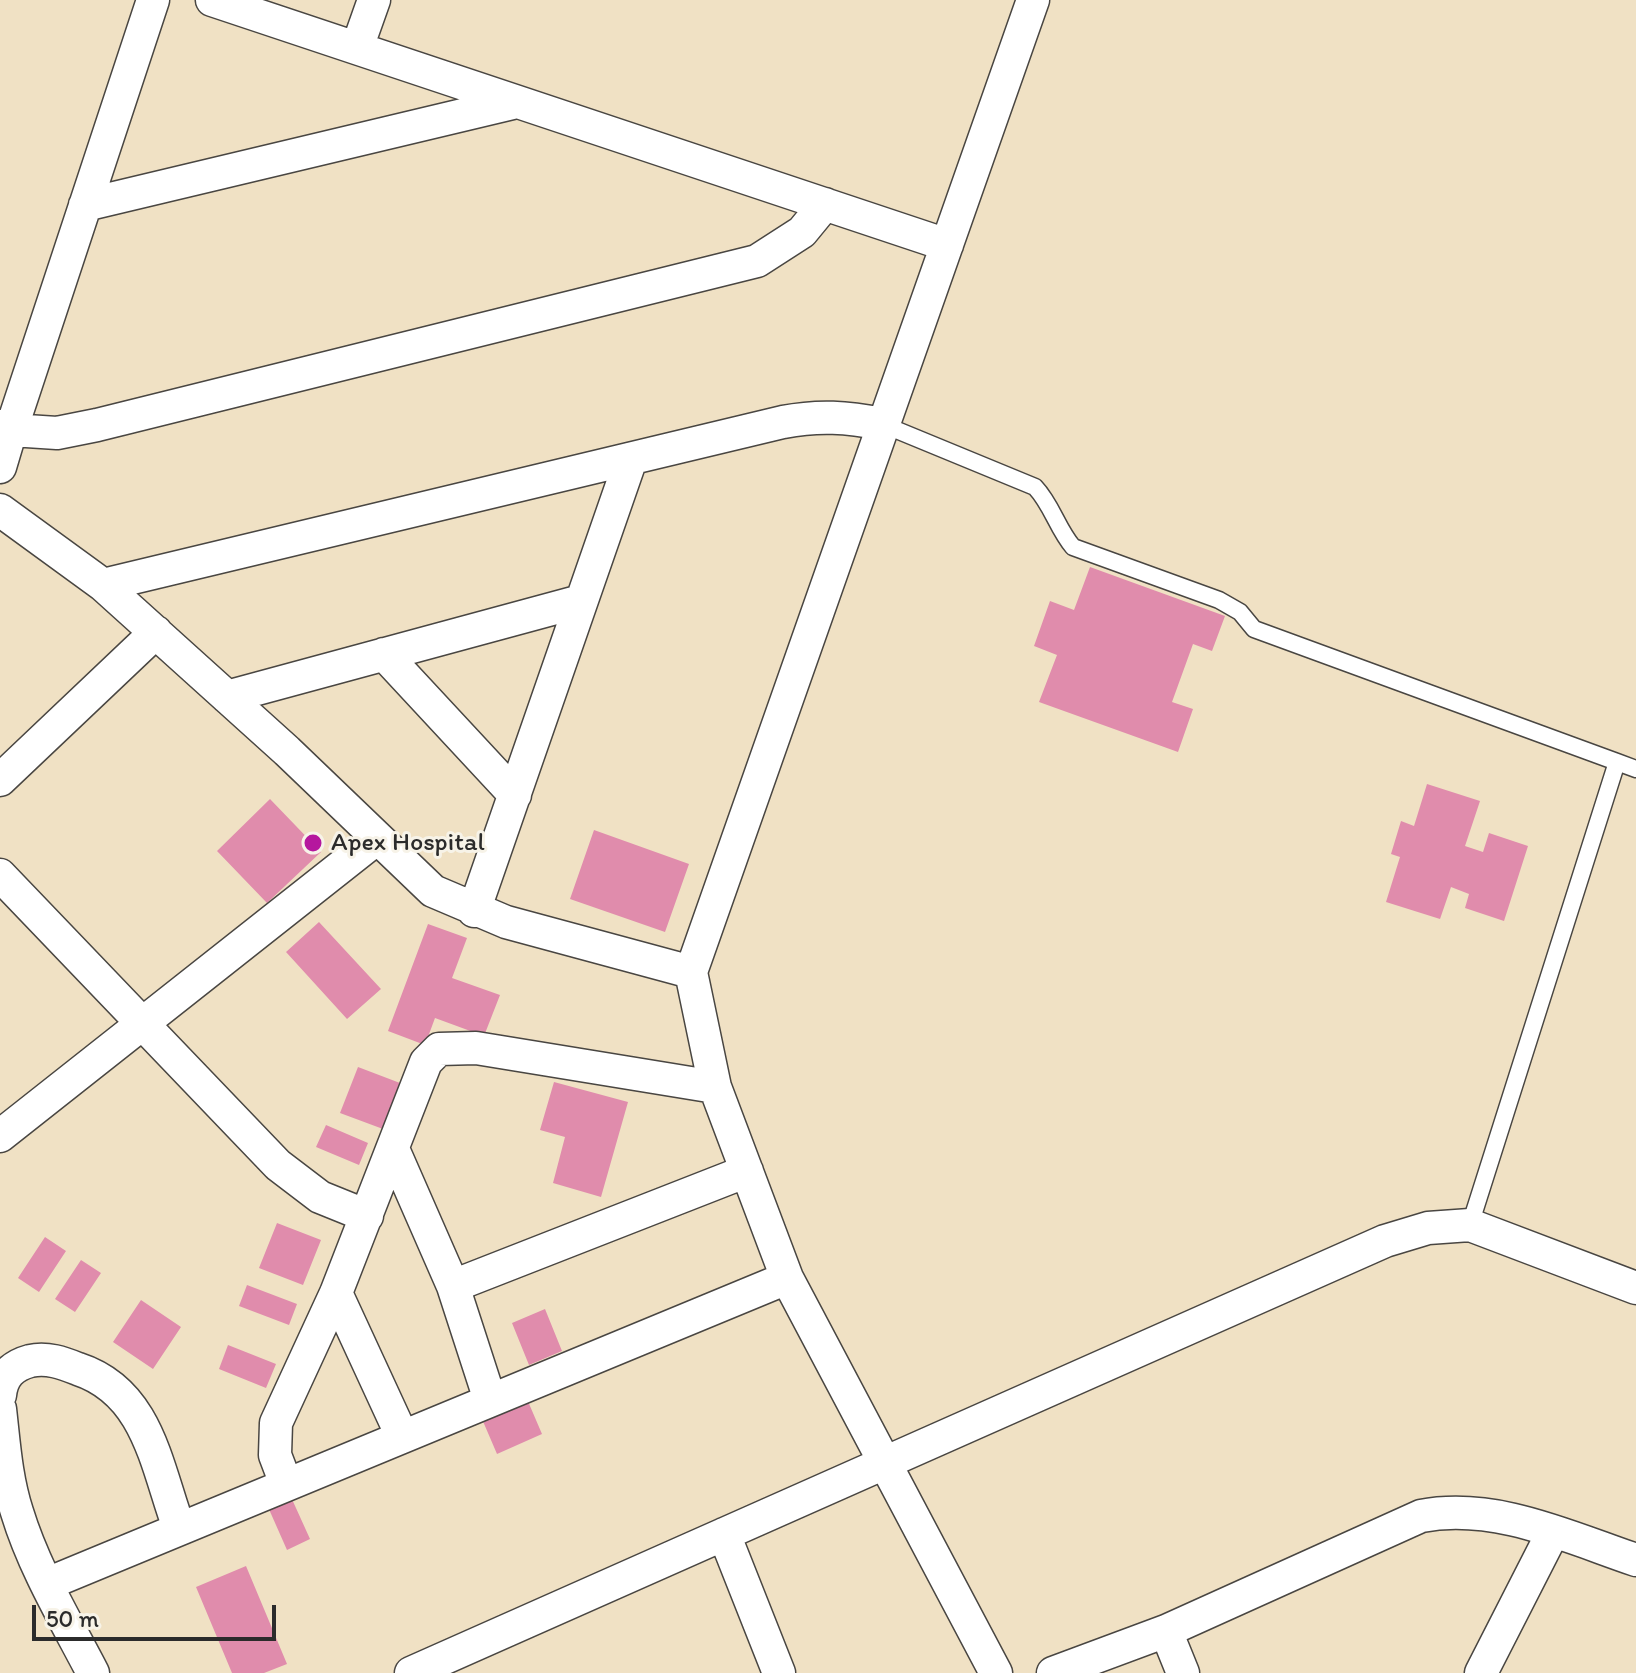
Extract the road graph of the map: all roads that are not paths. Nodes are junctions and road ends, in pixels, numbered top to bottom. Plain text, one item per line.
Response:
1 (153, 0) edge
2 (212, 0) edge
3 (374, 0) edge
4 (1033, 0) edge
5 (357, 48) junction
6 (517, 102) junction
7 (825, 204) junction
8 (85, 205) junction
9 (947, 245) junction
10 (882, 424) junction
11 (6, 428) edge
12 (631, 459) junction
13 (0, 467) edge
14 (0, 510) edge
15 (103, 585) junction
16 (581, 601) junction
17 (156, 632) junction
18 (384, 654) junction
19 (227, 697) junction
20 (1617, 762) junction
21 (1636, 769) edge
22 (0, 780) edge
23 (515, 795) junction
24 (376, 839) junction
25 (0, 875) edge
26 (474, 911) junction
27 (691, 972) junction
28 (144, 1024) junction
29 (715, 1087) junction
30 (0, 1136) edge
31 (393, 1149) junction
32 (747, 1171) junction
33 (367, 1216) junction
34 (1470, 1225) junction
35 (787, 1278) junction
36 (453, 1286) junction
37 (1636, 1288) edge
38 (336, 1293) junction
39 (0, 1395) edge
40 (490, 1400) junction
41 (0, 1409) edge
42 (402, 1436) junction
43 (884, 1463) junction
44 (286, 1484) junction
45 (179, 1528) junction
46 (1553, 1532) junction
47 (724, 1534) junction
48 (1636, 1560) edge
49 (47, 1584) junction
50 (1166, 1631) junction
51 (93, 1673) edge
52 (411, 1673) edge
53 (779, 1673) edge
54 (996, 1673) edge
55 (1053, 1673) edge
56 (1183, 1673) edge
57 (1481, 1673) edge

1 - 8 street
2 - 5 street
3 - 5 street
4 - 9 street
5 - 6 street
6 - 7 street
6 - 8 street
7 - 9 street
7 - 11 street
8 - 11 street
9 - 10 street
10 - 12 street
10 - 20 lane
10 - 27 street
11 - 13 street
12 - 15 street
12 - 16 street
14 - 15 street
15 - 17 street
16 - 18 street
16 - 23 street
17 - 19 street
17 - 22 street
18 - 19 street
18 - 23 street
19 - 24 street
20 - 21 lane
20 - 34 lane
23 - 26 street
24 - 26 street
24 - 28 street
25 - 28 street
26 - 27 street
27 - 29 street
28 - 30 street
28 - 33 street
29 - 31 street
29 - 32 street
31 - 33 street
31 - 36 street
32 - 35 street
32 - 36 street
33 - 38 street
34 - 37 street
34 - 43 street
35 - 40 street
35 - 43 street
36 - 40 street
38 - 42 street
38 - 44 street
39 - 45 street
40 - 42 street
41 - 49 street
42 - 44 street
43 - 47 street
43 - 54 street
44 - 45 street
45 - 49 street
46 - 48 street
46 - 50 street
46 - 57 street
47 - 52 street
47 - 53 street
49 - 51 street
50 - 55 street
50 - 56 street

